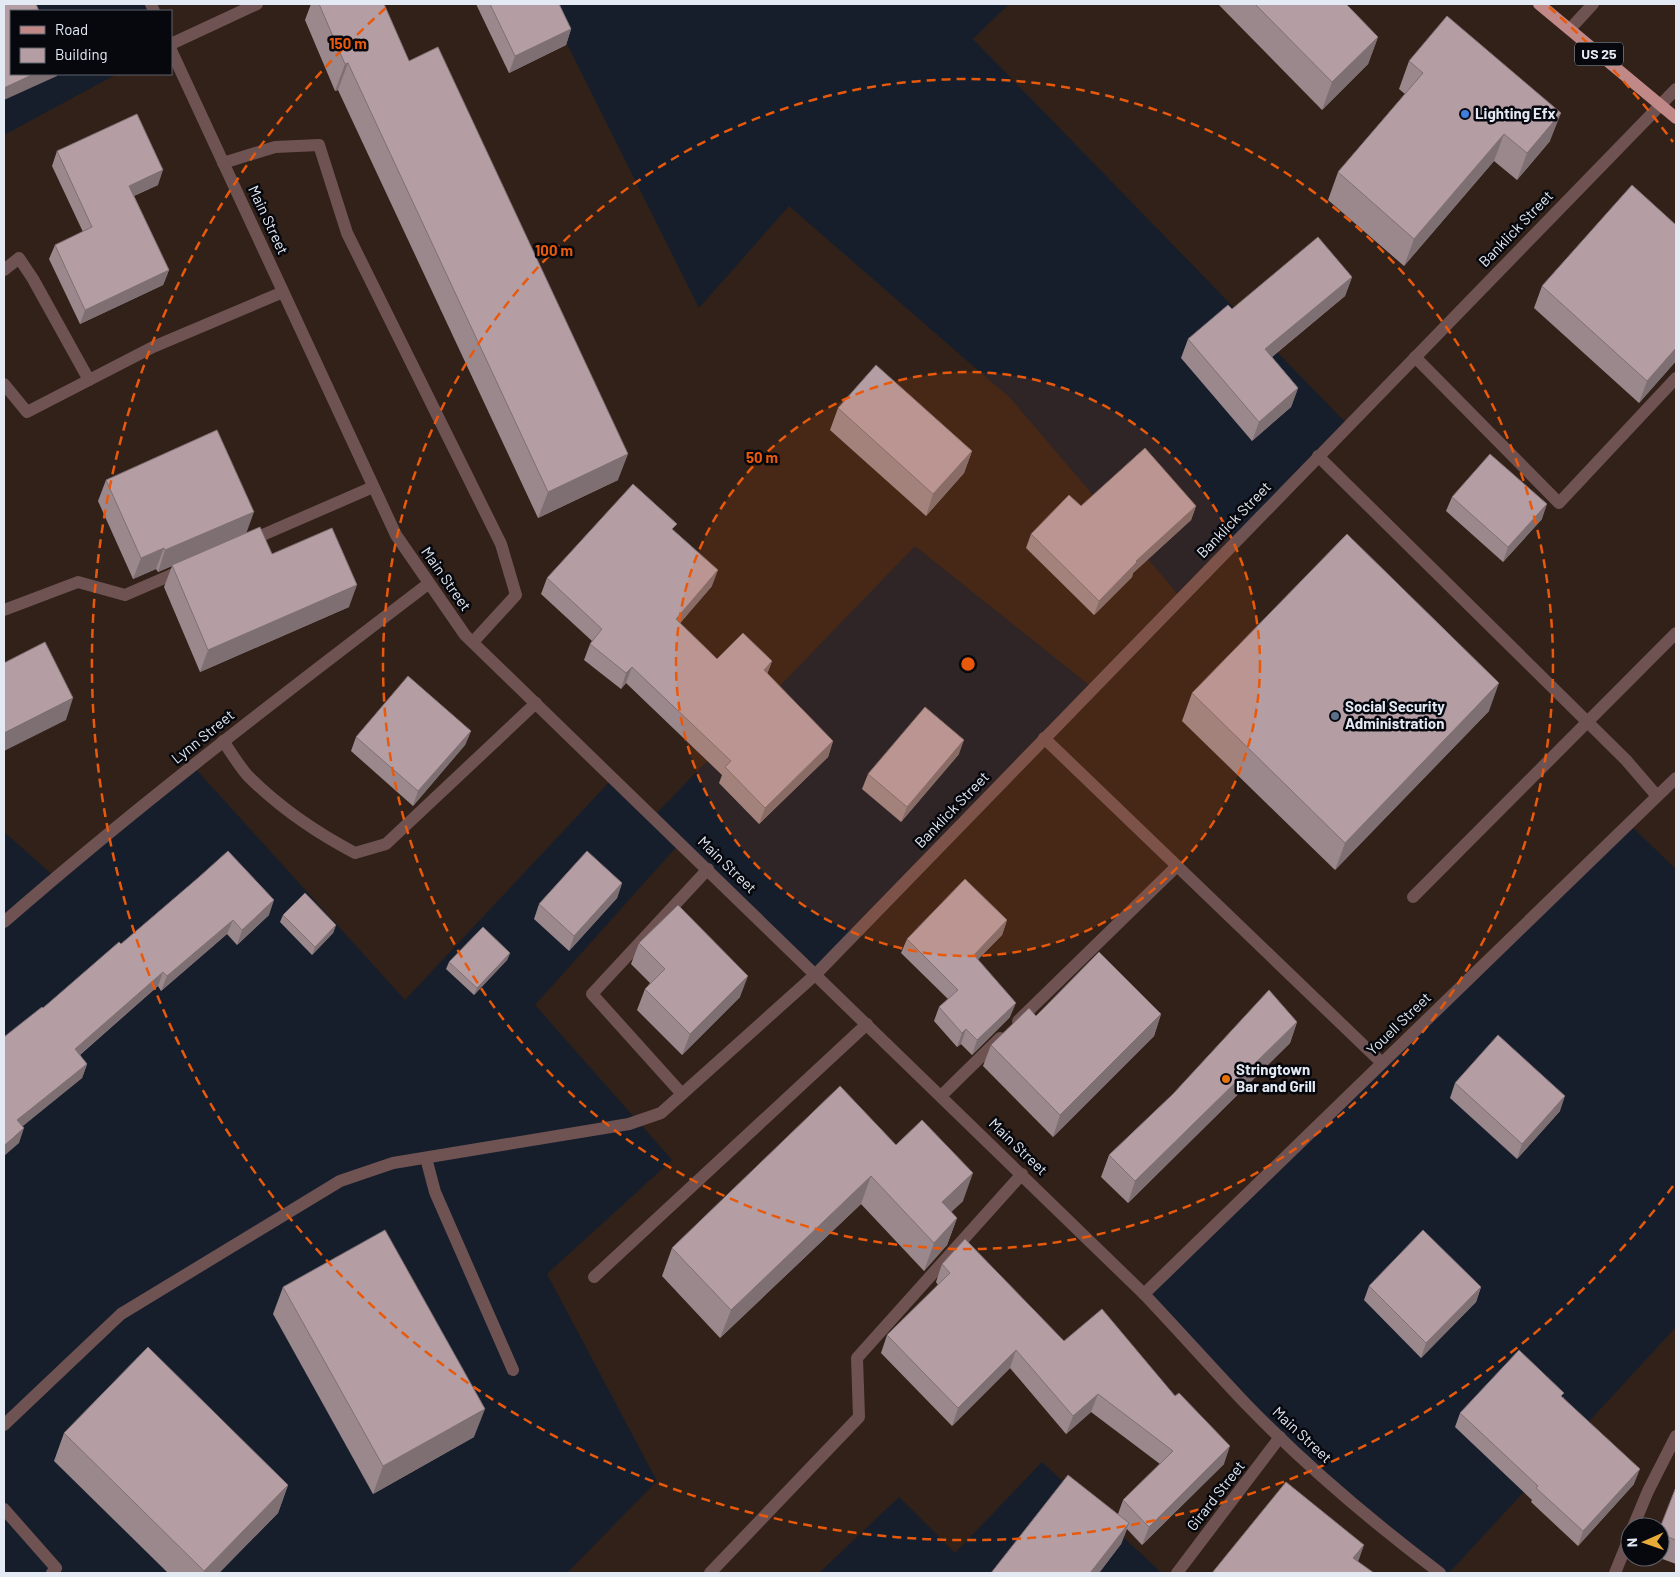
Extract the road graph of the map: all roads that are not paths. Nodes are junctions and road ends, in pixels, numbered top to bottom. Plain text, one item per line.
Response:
1 (257, 4) edge
2 (1539, 4) edge
3 (1593, 4) edge
4 (1570, 29) junction
5 (172, 44) edge
6 (172, 52) edge
7 (1676, 89) edge
8 (1660, 104) junction
9 (1676, 118) edge
10 (224, 163) junction
11 (4, 270) edge
12 (283, 292) junction
13 (1415, 357) junction
14 (1676, 378) edge
15 (89, 380) junction
16 (4, 384) edge
17 (1318, 456) junction
18 (373, 487) junction
19 (240, 545) edge
20 (196, 564) edge
21 (428, 584) junction
22 (4, 610) edge
23 (1676, 633) edge
24 (473, 642) junction
25 (536, 703) junction
26 (1587, 722) junction
27 (1044, 738) junction
28 (224, 741) junction
29 (1676, 778) edge
30 (1657, 796) junction
31 (1177, 866) junction
32 (708, 870) junction
33 (1413, 897) dead end
34 (4, 922) edge
35 (816, 974) junction
36 (867, 1024) junction
37 (1382, 1063) junction
38 (682, 1094) junction
39 (941, 1096) junction
40 (426, 1158) junction
41 (1022, 1174) junction
42 (594, 1277) dead end
43 (1144, 1294) junction
44 (513, 1370) dead end
45 (4, 1426) edge
46 (1676, 1436) edge
47 (1280, 1437) junction
48 (4, 1509) edge
49 (1638, 1517) edge
50 (1620, 1561) edge
51 (52, 1573) edge
52 (710, 1573) edge
53 (1177, 1573) edge
54 (1440, 1573) edge
55 (1615, 1573) edge

1 - 5 street
2 - 4 main road, US 25
3 - 4 street
4 - 8 main road, US 25
6 - 10 street, Main Street
7 - 8 street, Banklick Street
8 - 9 main road, US 25
8 - 13 street, Banklick Street
10 - 12 street, Main Street
10 - 24 street
11 - 15 street
12 - 15 street
12 - 18 street, Main Street
13 - 14 street
13 - 17 street, Banklick Street
15 - 16 street
17 - 26 street
17 - 27 street, Banklick Street
18 - 19 street
18 - 21 street, Main Street
20 - 22 street
21 - 24 street, Main Street
21 - 28 street, Lynn Street
23 - 26 street
24 - 25 street, Main Street
25 - 28 street
25 - 32 street, Main Street
26 - 30 street
26 - 33 street
27 - 31 street
27 - 35 street, Banklick Street
28 - 34 street, Lynn Street
29 - 30 street, Youell Street
30 - 37 street, Youell Street
31 - 37 street
31 - 39 street
32 - 35 street, Main Street
32 - 38 street
35 - 36 street, Main Street
35 - 38 street, Banklick Street
36 - 39 street, Main Street
36 - 42 street
37 - 43 street, Youell Street
38 - 40 street, Banklick Street
39 - 41 street, Main Street
40 - 44 street
40 - 45 street, Banklick Street
41 - 43 street, Main Street
41 - 52 street
43 - 47 street, Main Street
46 - 49 street
47 - 53 street, Girard Street
47 - 54 street, Main Street
48 - 51 street
50 - 55 street

